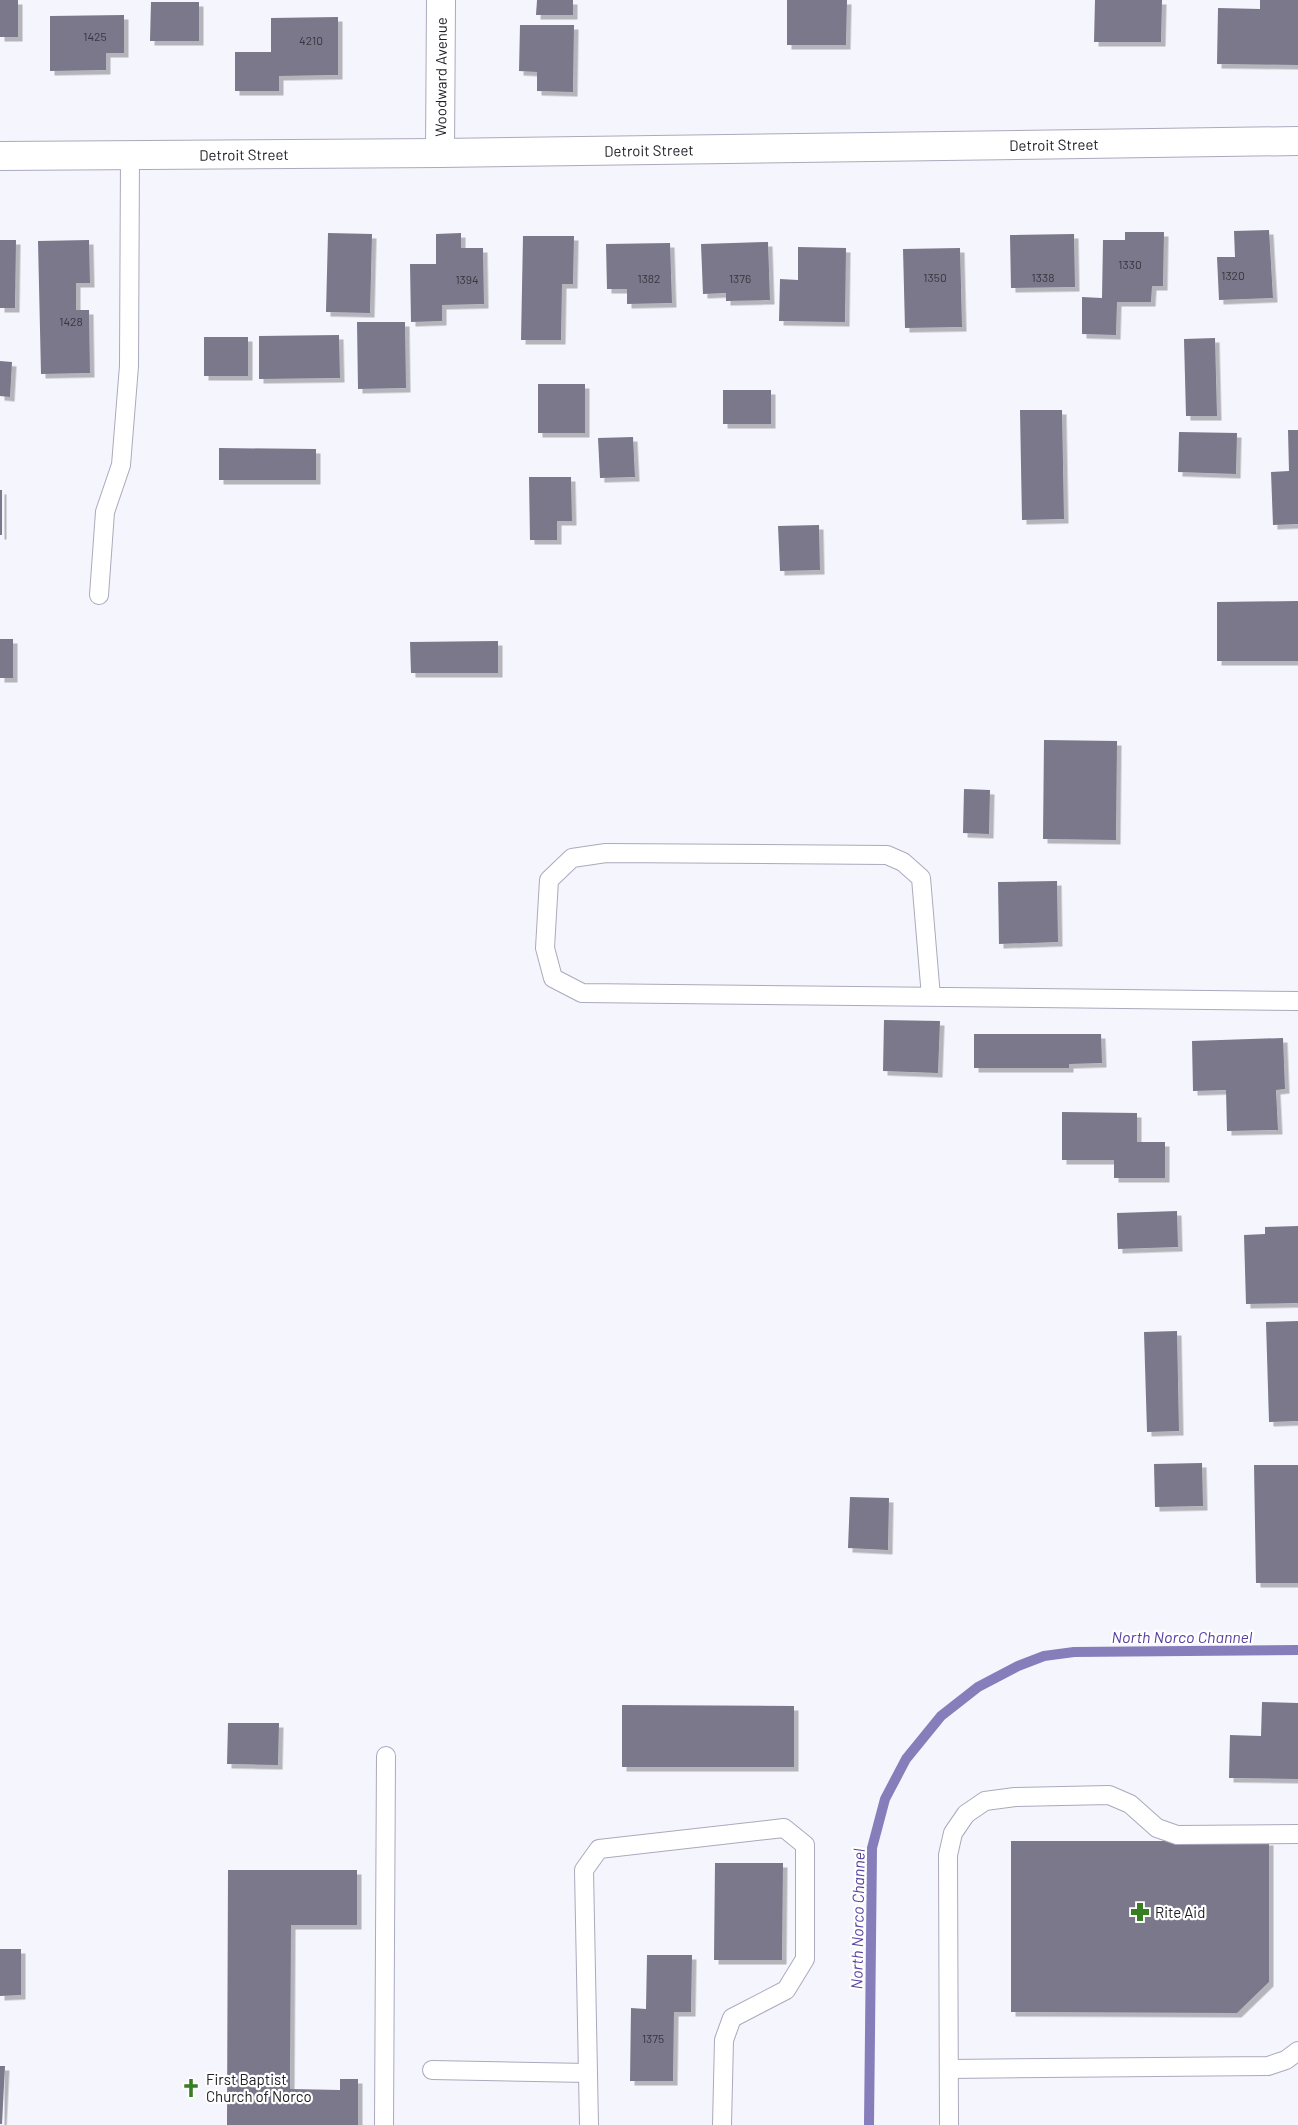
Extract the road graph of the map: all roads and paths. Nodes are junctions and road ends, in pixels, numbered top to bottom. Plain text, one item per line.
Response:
1 (440, 0) edge
2 (1298, 141) edge
3 (440, 153) junction
4 (130, 155) junction
5 (0, 156) edge
6 (99, 595) dead end
7 (931, 997) junction
8 (1298, 1001) edge
9 (386, 1756) dead end
10 (1298, 1834) edge
11 (1298, 2051) edge
12 (949, 2069) junction
13 (432, 2070) dead end
14 (588, 2073) junction
15 (384, 2125) edge
16 (589, 2125) edge
17 (722, 2125) edge
18 (950, 2125) edge

1 - 3 street, Woodward Avenue
2 - 3 street, Detroit Street
3 - 4 street, Detroit Street
4 - 5 street, Detroit Street
4 - 6 lane
7 - 7 lane
7 - 8 lane
9 - 15 lane
10 - 12 lane
11 - 12 lane
12 - 18 lane
13 - 14 lane
14 - 16 lane
14 - 17 lane

